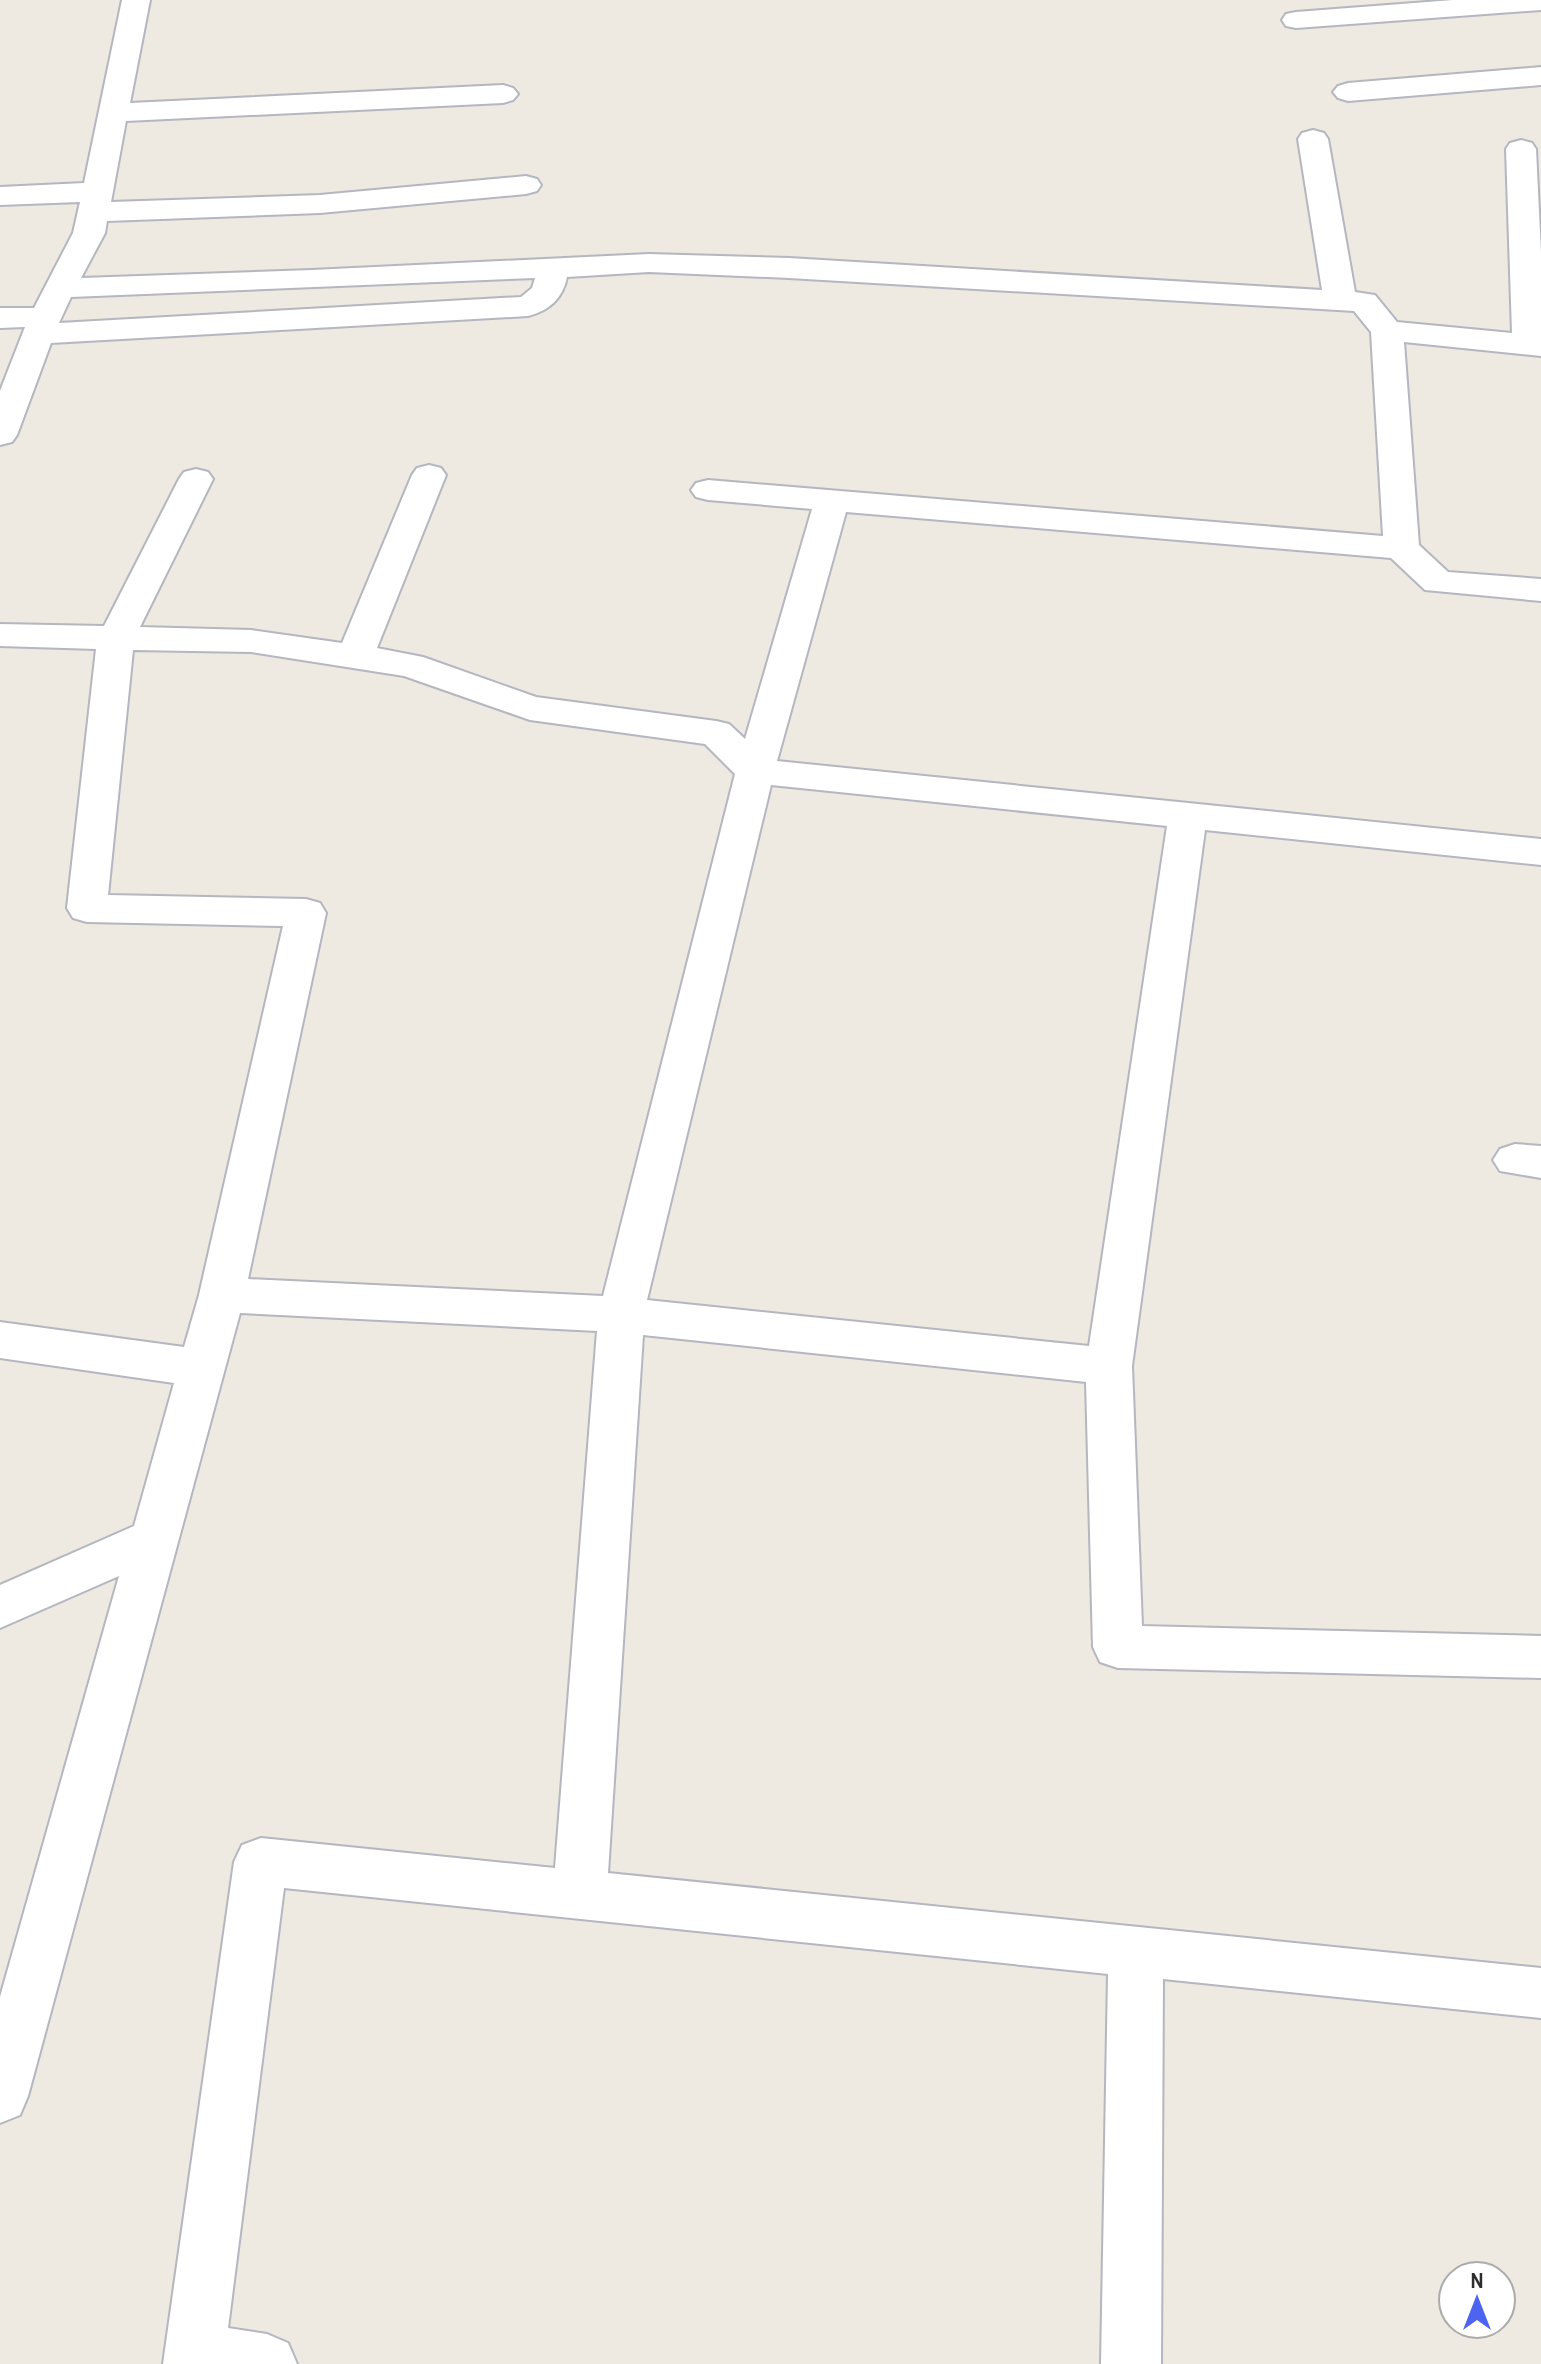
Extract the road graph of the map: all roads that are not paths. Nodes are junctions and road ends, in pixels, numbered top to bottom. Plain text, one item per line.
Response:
1 (136, 0) edge
2 (1541, 2) edge
3 (1296, 20) dead end
4 (1541, 76) edge
5 (1348, 92) dead end
6 (503, 94) dead end
7 (112, 113) junction
8 (1313, 139) dead end
9 (1521, 149) dead end
10 (526, 185) dead end
11 (0, 196) edge
12 (95, 202) junction
13 (552, 269) junction
14 (1340, 300) junction
15 (48, 313) junction
16 (0, 318) edge
17 (1387, 331) junction
18 (1535, 346) edge
19 (4, 419) edge
20 (429, 475) dead end
21 (196, 479) dead end
22 (708, 490) dead end
23 (832, 500) junction
24 (1401, 548) junction
25 (1541, 590) edge
26 (0, 635) edge
27 (116, 638) junction
28 (355, 657) junction
29 (755, 771) junction
30 (1188, 815) junction
31 (1541, 852) edge
32 (222, 1295) junction
33 (621, 1315) junction
34 (0, 1340) edge
35 (1109, 1366) junction
36 (201, 1368) junction
37 (154, 1539) junction
38 (0, 1607) edge
39 (1541, 1657) edge
40 (580, 1895) junction
41 (1136, 1952) junction
42 (1541, 1993) edge
43 (0, 2096) edge
44 (194, 2359) edge
45 (267, 2364) edge
46 (1131, 2364) edge

1 - 7 street
2 - 3 street
4 - 5 street
6 - 7 street
7 - 12 street
8 - 14 street
9 - 18 street
10 - 12 street
11 - 12 street
12 - 15 street
13 - 14 street
13 - 15 street
13 - 15 street
14 - 17 street
15 - 16 street
15 - 19 street
17 - 18 street
17 - 24 street
20 - 28 street
21 - 27 street
22 - 23 street
23 - 24 street
23 - 29 street
24 - 25 street
26 - 27 street
27 - 28 street
27 - 32 street
28 - 29 street
29 - 30 street
29 - 33 street
30 - 31 street
30 - 35 street
32 - 33 street
32 - 36 street
33 - 35 street
33 - 40 street
34 - 36 street
35 - 39 street
36 - 37 street
37 - 38 street
37 - 43 street
40 - 41 street
40 - 44 street
41 - 42 street
41 - 46 street
44 - 45 street

